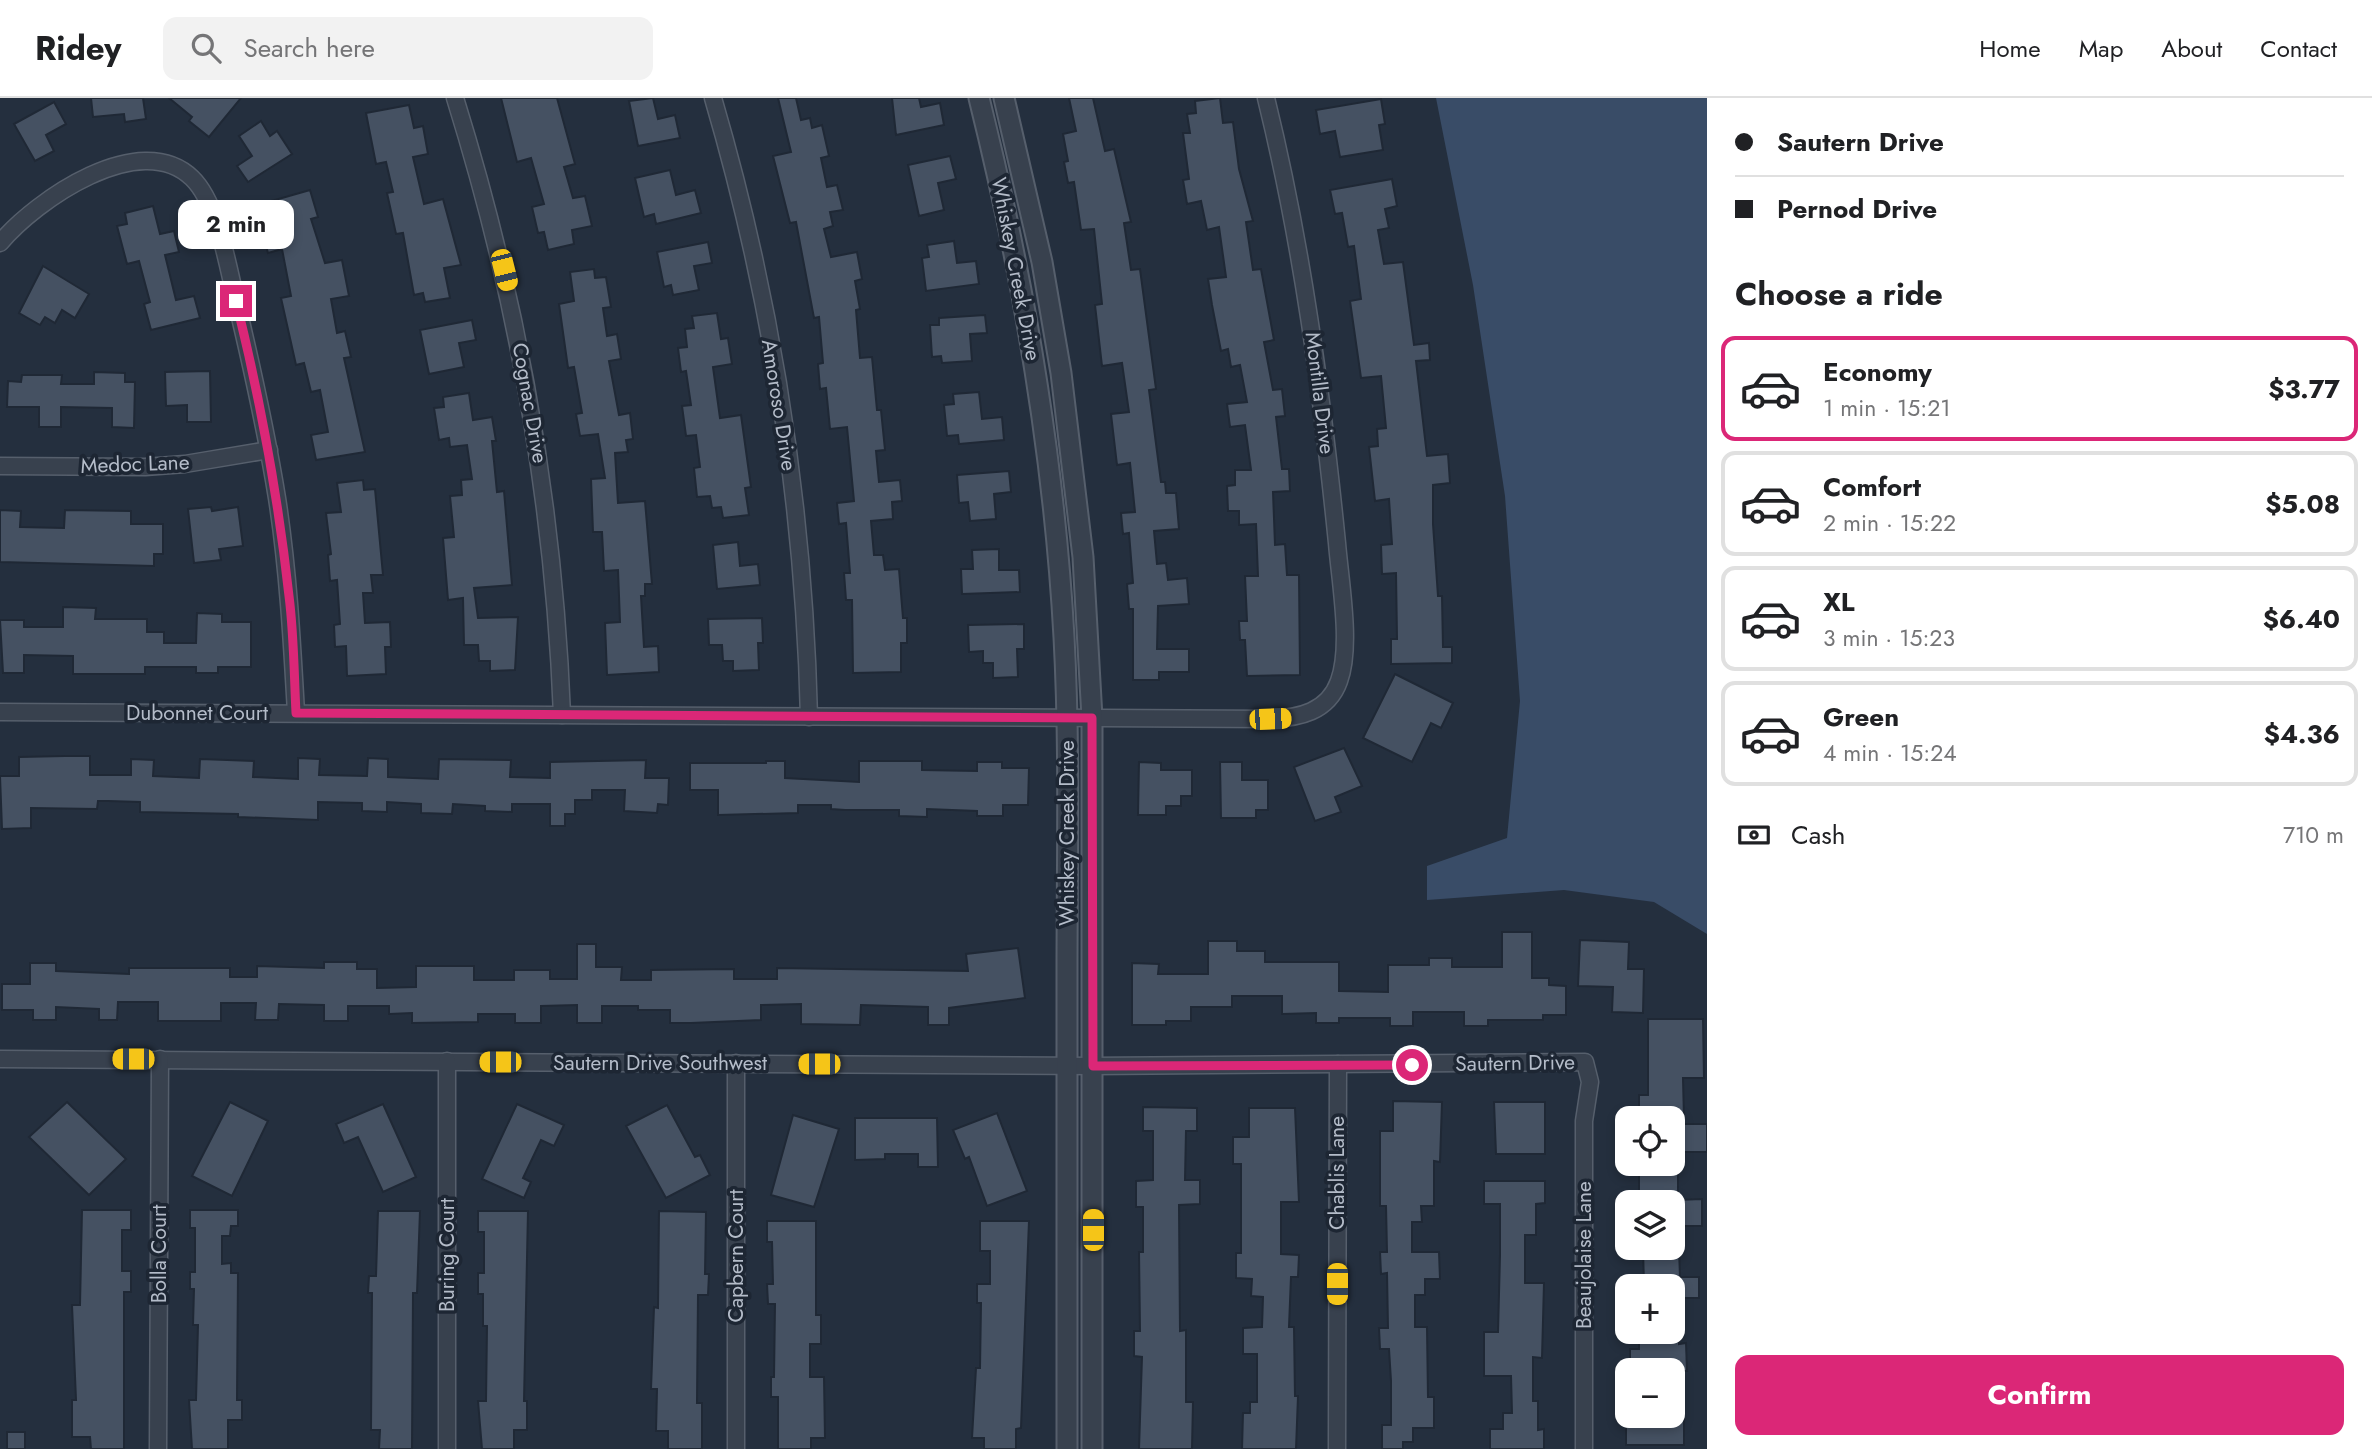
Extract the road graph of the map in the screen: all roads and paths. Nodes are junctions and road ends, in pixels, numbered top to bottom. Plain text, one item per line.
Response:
1 (454, 98) edge
2 (713, 98) edge
3 (979, 98) edge
4 (1004, 98) edge
5 (1266, 98) edge
6 (0, 243) edge
7 (269, 450) junction
8 (0, 466) edge
9 (1334, 690) joint
10 (0, 712) edge
11 (296, 713) junction
12 (562, 715) junction
13 (809, 717) junction
14 (1066, 718) junction
15 (1092, 718) junction
16 (0, 1059) edge
17 (160, 1059) junction
18 (447, 1061) junction
19 (1586, 1062) joint
20 (736, 1063) junction
21 (1067, 1065) junction
22 (1338, 1065) junction
23 (1093, 1066) junction
24 (158, 1449) edge
25 (447, 1449) edge
26 (736, 1449) edge
27 (1067, 1449) edge
28 (1092, 1449) edge
29 (1337, 1449) edge
30 (1584, 1449) edge

1 - 12 street, Cognac Drive
2 - 13 street, Amoroso Drive
3 - 14 street, Whiskey Creek Drive
4 - 15 street, Whiskey Creek Drive
5 - 9 street, Montilla Drive
6 - 7 street
7 - 8 street, Medoc Lane
7 - 11 street
9 - 15 street, Dubonnet Court
10 - 11 street, Dubonnet Court
11 - 12 street, Dubonnet Court
12 - 13 street, Dubonnet Court
13 - 14 street, Dubonnet Court
14 - 15 street, Dubonnet Court
14 - 21 street, Whiskey Creek Drive
15 - 23 street, Whiskey Creek Drive
16 - 17 street, Sautern Drive Southwest
17 - 18 street, Sautern Drive Southwest
17 - 24 street, Bolla Court
18 - 20 street, Sautern Drive Southwest
18 - 25 street, Buring Court
19 - 22 street, Sautern Drive
19 - 30 street, Beaujolaise Lane
20 - 21 street, Sautern Drive Southwest
20 - 26 street, Capbern Court
21 - 23 street, Sautern Drive
21 - 27 street, Whiskey Creek Drive
22 - 23 street, Sautern Drive
22 - 29 street, Chablis Lane
23 - 28 street, Whiskey Creek Drive

